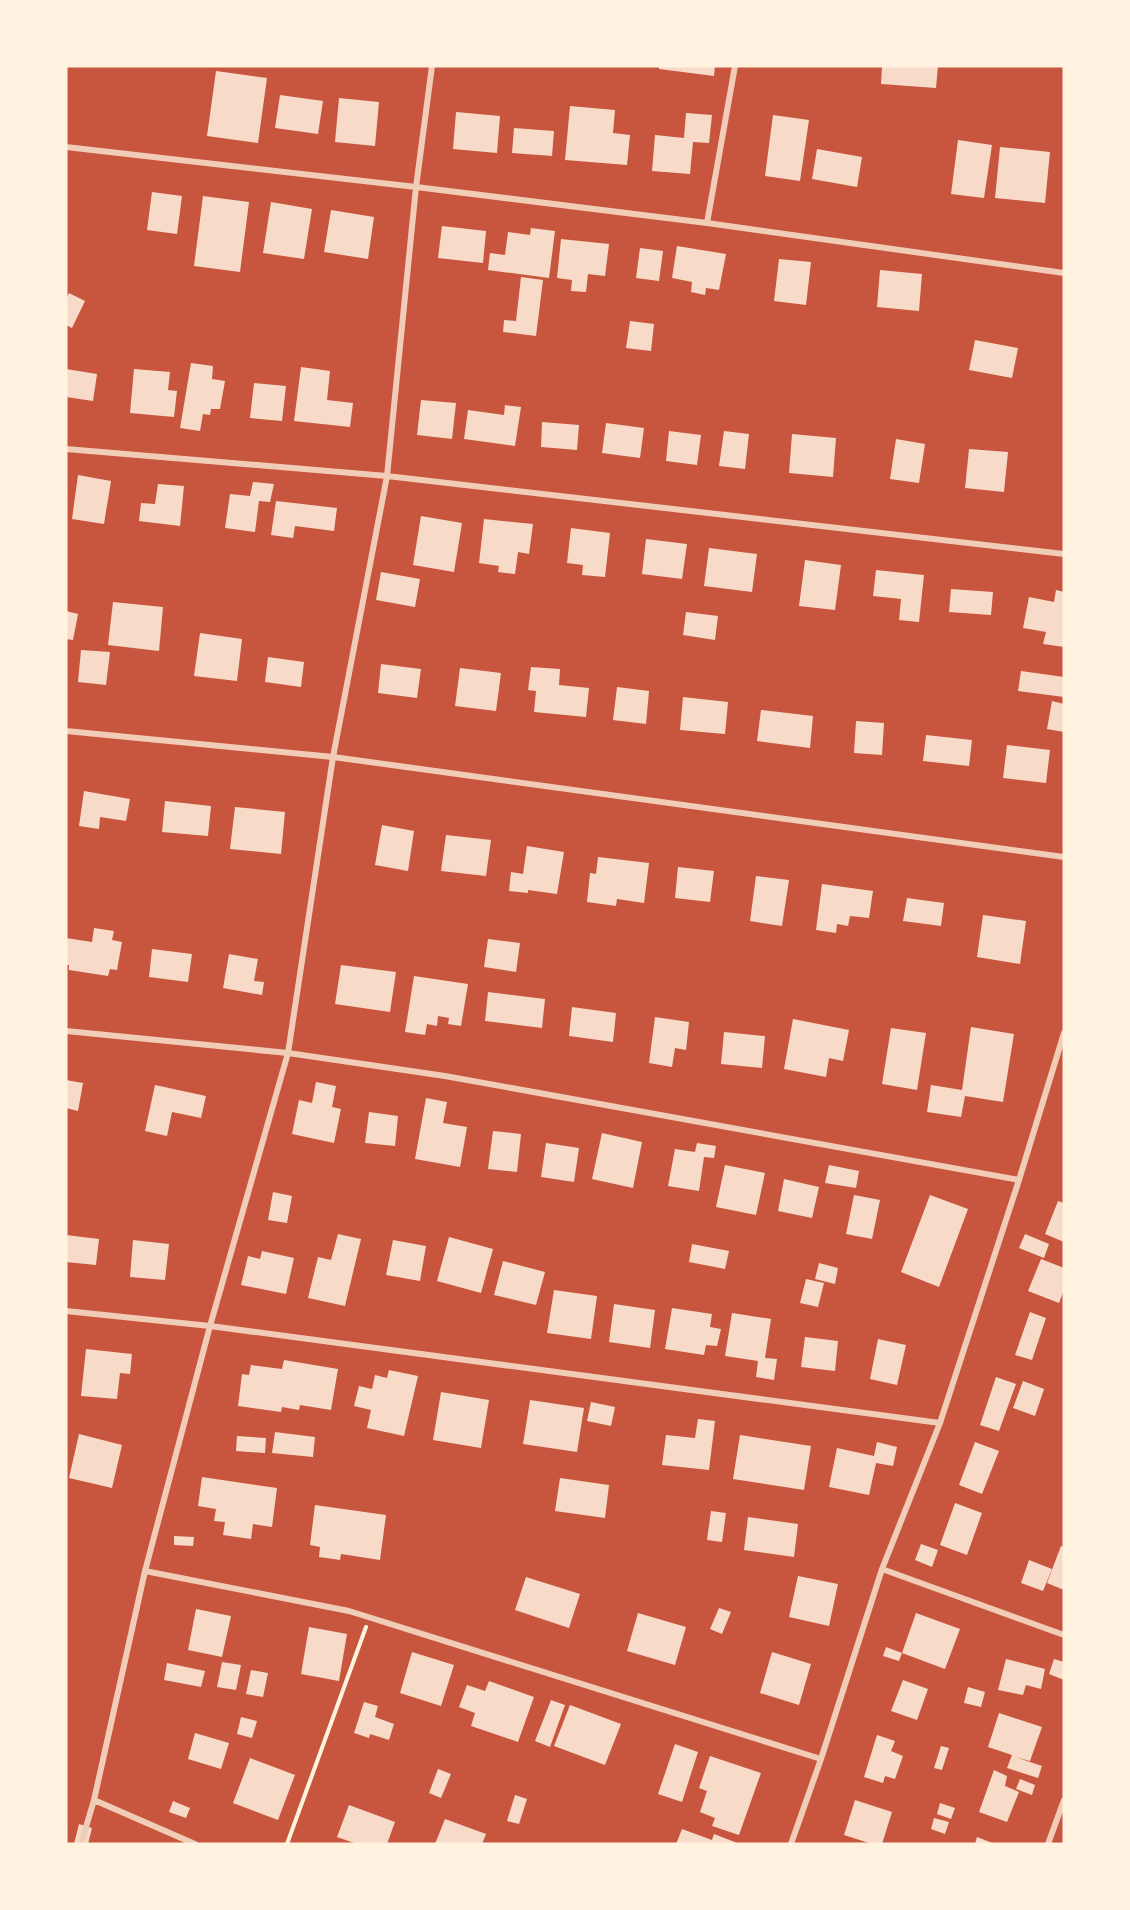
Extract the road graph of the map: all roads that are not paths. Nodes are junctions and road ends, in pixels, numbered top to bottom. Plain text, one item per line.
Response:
1 (432, 66) edge
2 (735, 66) edge
3 (66, 147) edge
4 (416, 186) junction
5 (707, 223) junction
6 (1064, 273) edge
7 (66, 449) edge
8 (387, 476) junction
9 (1064, 554) edge
10 (66, 731) edge
11 (333, 757) junction
12 (1064, 857) edge
13 (66, 1031) edge
14 (1064, 1033) edge
15 (288, 1053) junction
16 (1019, 1180) junction
17 (66, 1311) edge
18 (210, 1326) junction
19 (940, 1423) junction
20 (882, 1569) junction
21 (145, 1571) junction
22 (1064, 1635) edge
23 (821, 1759) junction
24 (94, 1800) junction
25 (1064, 1800) edge
26 (81, 1844) edge
27 (195, 1844) edge
28 (790, 1844) edge
29 (1048, 1844) edge

1 - 4 street
2 - 5 street
3 - 4 street
4 - 5 street
4 - 8 street
5 - 6 street
7 - 8 street
8 - 9 street
8 - 11 street
10 - 11 street
11 - 12 street
11 - 15 street
13 - 15 street
14 - 16 street
15 - 16 street
15 - 18 street
16 - 19 street
17 - 18 street
18 - 19 street
18 - 21 street
19 - 20 street
20 - 22 street
20 - 23 street
21 - 23 street
21 - 24 street
23 - 28 street
24 - 26 street
24 - 27 street
25 - 29 street

